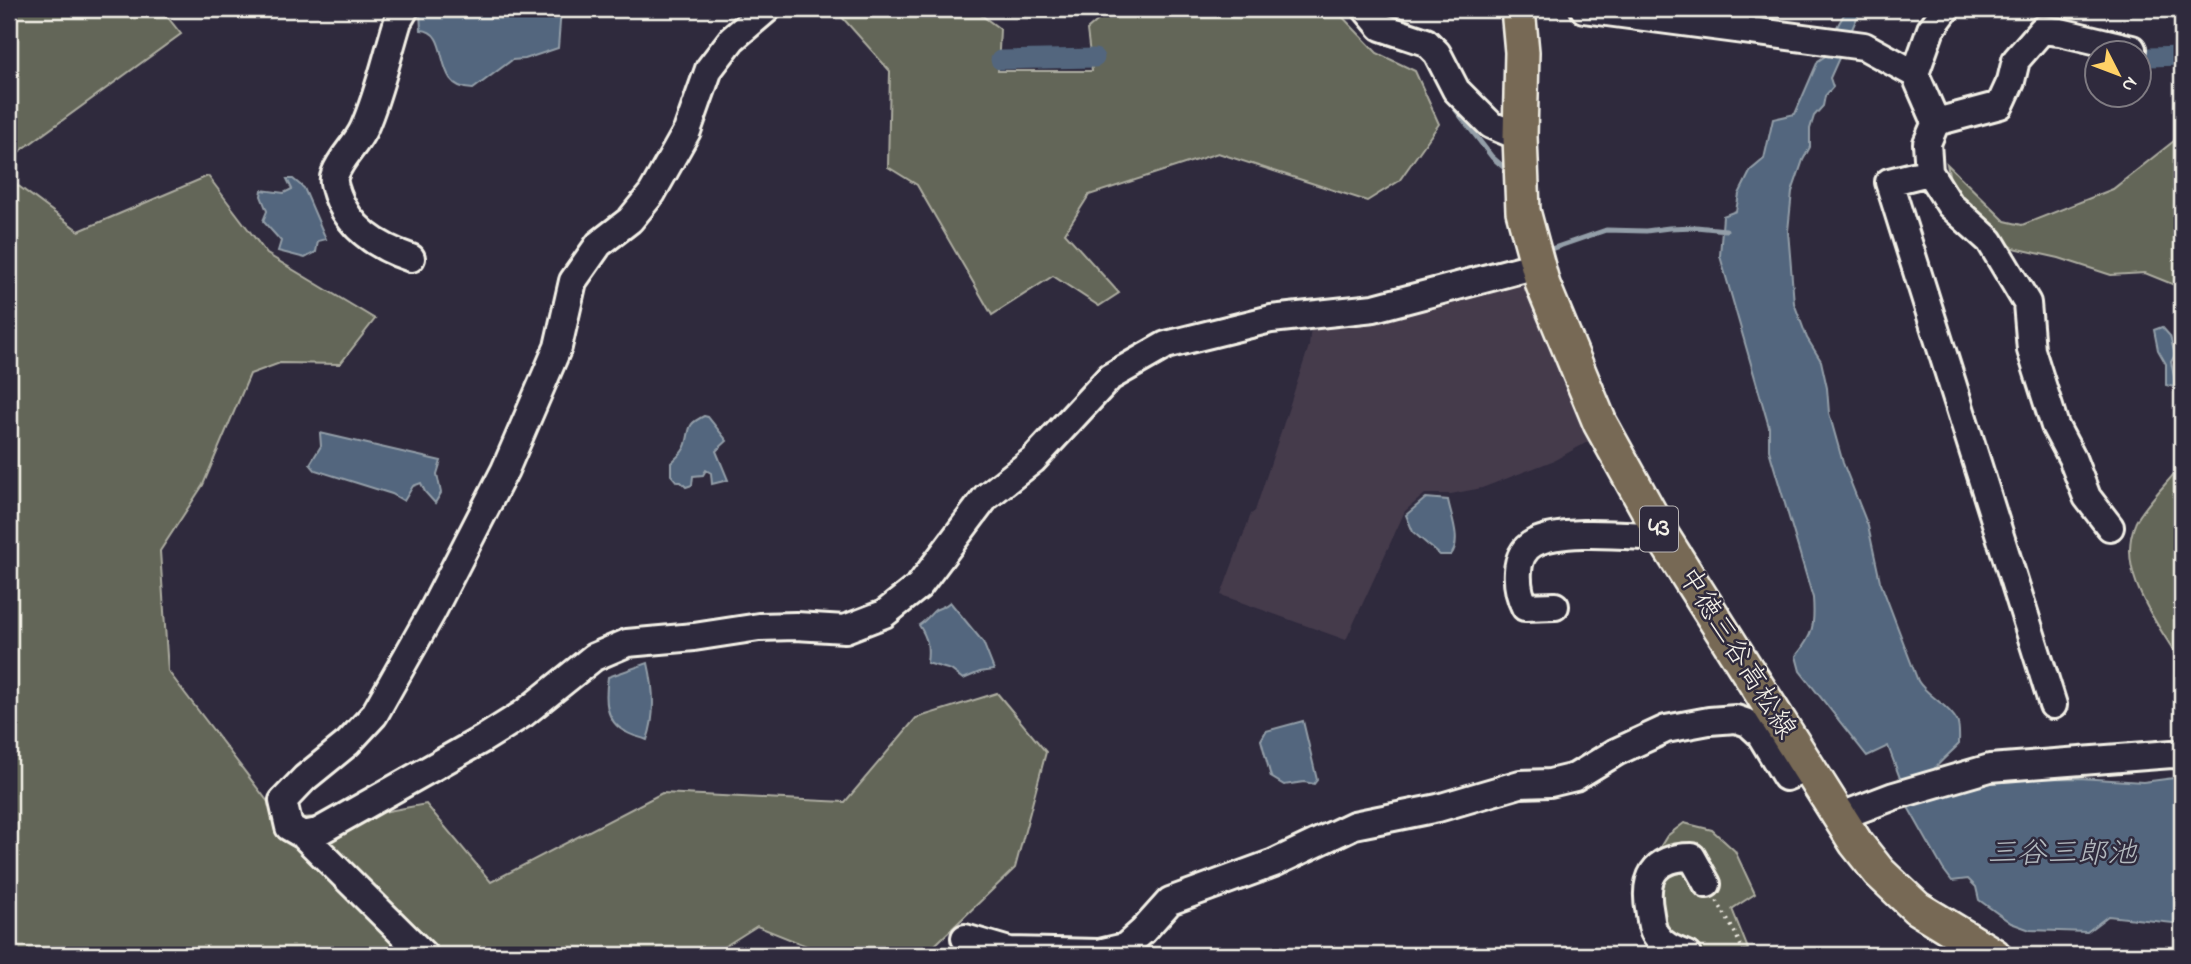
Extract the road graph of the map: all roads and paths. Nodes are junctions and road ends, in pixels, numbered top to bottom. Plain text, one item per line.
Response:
1 (405, 9) edge
2 (767, 9) edge
3 (1366, 9) edge
4 (1518, 9) edge
5 (1584, 9) edge
6 (1946, 9) edge
7 (2084, 38) edge
8 (1914, 74) junction
9 (1936, 122) junction
10 (1520, 137) junction
11 (1930, 172) junction
12 (411, 258) dead end
13 (1537, 265) junction
14 (2110, 527) dead end
15 (1663, 537) junction
16 (1555, 606) dead end
17 (2053, 705) dead end
18 (2182, 755) edge
19 (1808, 768) junction
20 (1840, 822) junction
21 (303, 835) junction
22 (1707, 884) joint
23 (965, 939) dead end
24 (424, 955) edge
25 (1687, 955) edge
26 (1745, 955) edge
27 (1994, 955) edge

1 - 12 street
2 - 21 street
3 - 10 street
4 - 10 main road, 中徳三谷高松線 / 43
5 - 8 street
6 - 8 street
7 - 9 street
8 - 9 street
9 - 11 street
10 - 13 main road, 中徳三谷高松線 / 43
11 - 14 street
11 - 17 street
13 - 15 main road, 中徳三谷高松線 / 43
13 - 21 street
15 - 16 street
15 - 19 main road, 中徳三谷高松線 / 43
18 - 20 street
19 - 20 main road, 中徳三谷高松線 / 43
19 - 23 street
20 - 27 main road, 中徳三谷高松線 / 43
21 - 24 street
22 - 25 street
22 - 26 path

